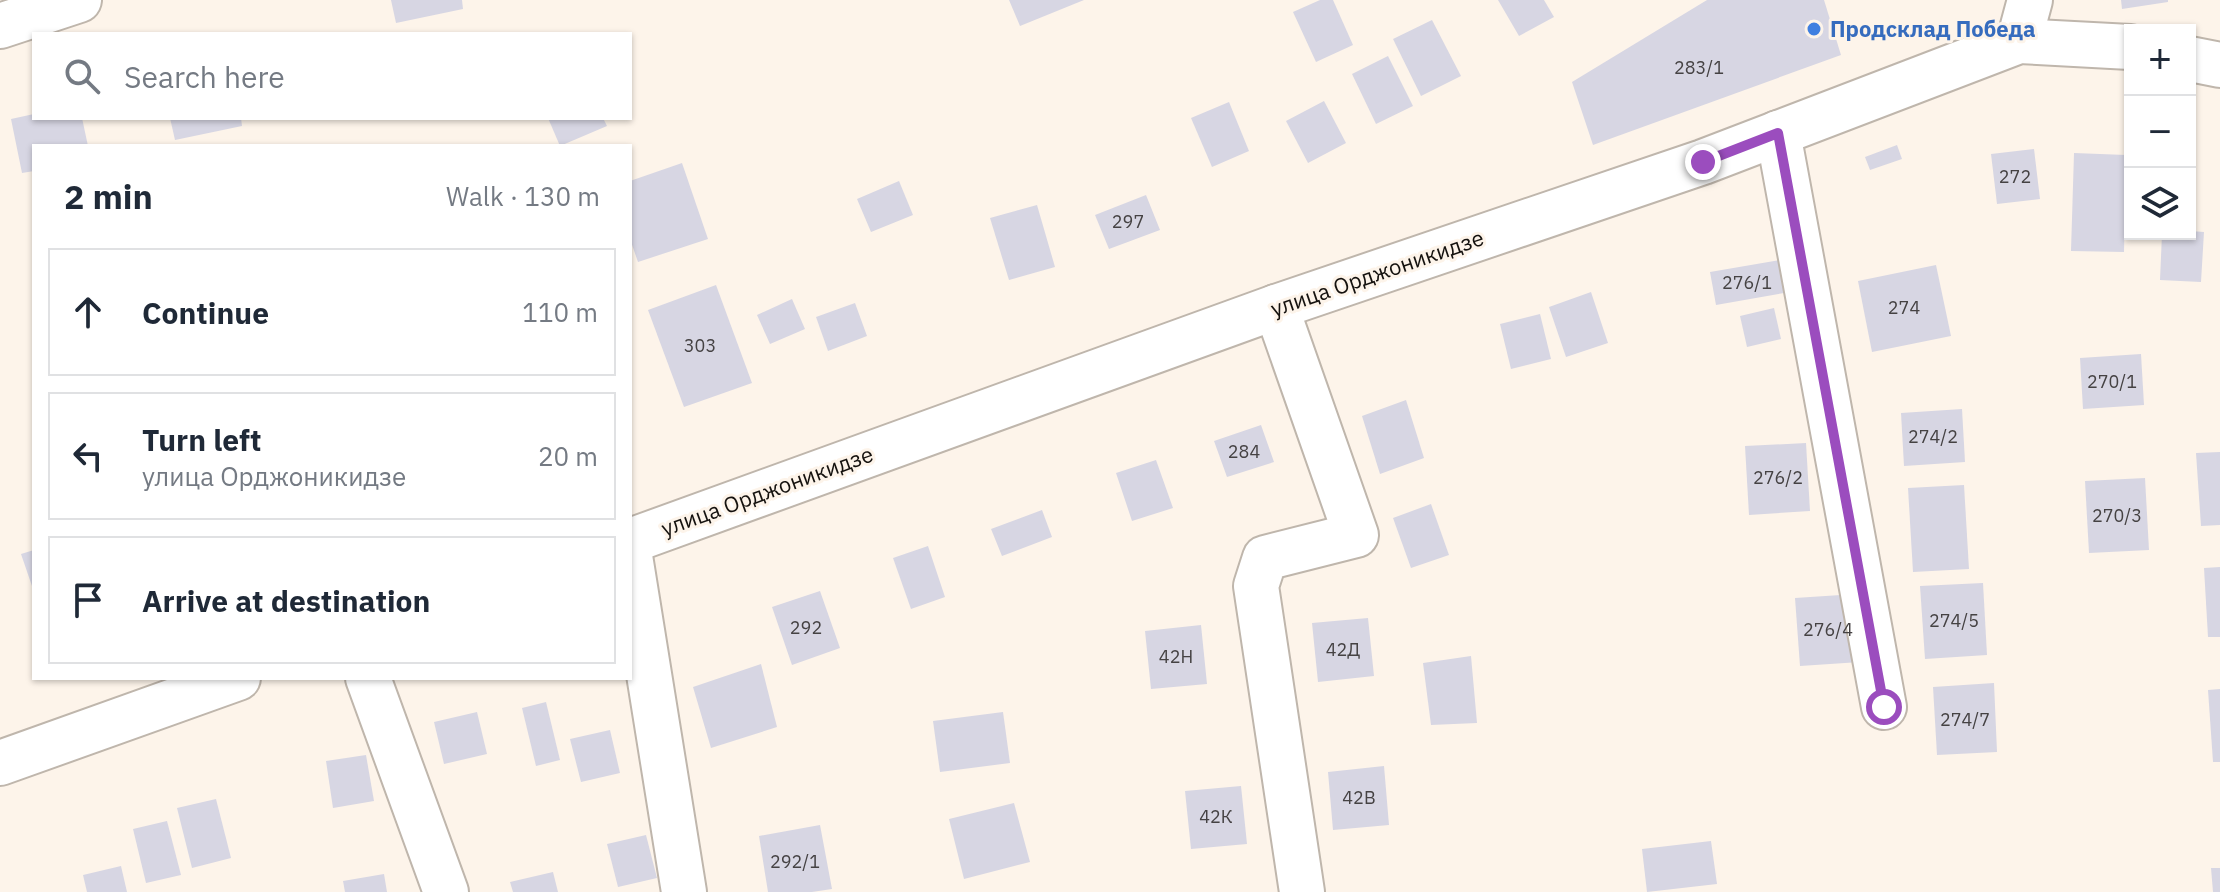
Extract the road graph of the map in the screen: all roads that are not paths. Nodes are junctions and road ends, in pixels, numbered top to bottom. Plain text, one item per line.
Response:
1 (79, 0) edge
2 (2024, 21) edge
3 (0, 26) edge
4 (2124, 46) edge
5 (2196, 60) edge
6 (2220, 65) edge
7 (1778, 133) junction
8 (1276, 307) junction
9 (632, 540) edge
10 (632, 568) edge
11 (232, 680) edge
12 (369, 680) edge
13 (1884, 707) dead end
14 (0, 763) edge
15 (446, 892) edge
16 (684, 892) edge
17 (1302, 892) edge

1 - 3 street
2 - 4 street, улица Орджоникидзе
2 - 7 street, улица Орджоникидзе
5 - 6 street
7 - 8 street, улица Орджоникидзе
7 - 13 street
8 - 9 street, улица Орджоникидзе
8 - 17 street
10 - 16 street
11 - 14 street
12 - 15 street

